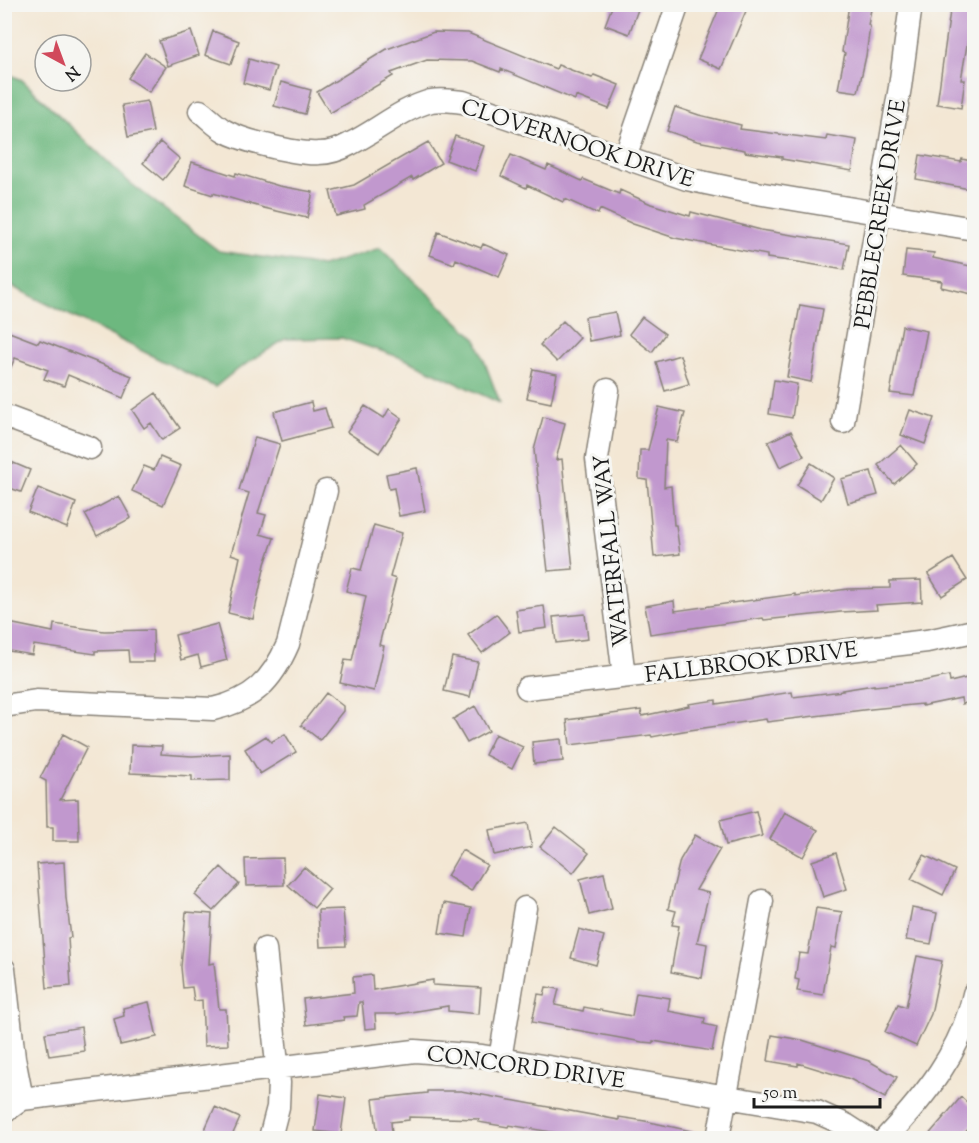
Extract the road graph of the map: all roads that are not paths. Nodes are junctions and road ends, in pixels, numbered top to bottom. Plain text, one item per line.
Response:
1 (678, 4) edge
2 (911, 4) edge
3 (200, 111) dead end
4 (625, 158) junction
5 (878, 212) junction
6 (975, 229) edge
7 (608, 390) dead end
8 (4, 416) edge
9 (843, 422) dead end
10 (90, 448) dead end
11 (326, 491) dead end
12 (975, 631) edge
13 (624, 676) junction
14 (527, 688) dead end
15 (4, 706) edge
16 (762, 901) dead end
17 (525, 908) dead end
18 (265, 949) dead end
19 (5, 972) edge
20 (975, 994) edge
21 (500, 1059) junction
22 (278, 1068) junction
23 (726, 1097) junction
24 (13, 1106) edge
25 (270, 1138) edge
26 (718, 1138) edge
27 (866, 1138) edge
28 (886, 1138) edge

1 - 4 street
2 - 5 street, PEBBLECREEK DRIVE
3 - 4 street, CLOVERNOOK DRIVE
4 - 5 street, CLOVERNOOK DRIVE
5 - 6 street, CLOVERNOOK DRIVE
5 - 9 street, PEBBLECREEK DRIVE
7 - 13 street, WATERFALL WAY
8 - 10 street
11 - 15 street
12 - 13 street, FALLBROOK DRIVE
13 - 14 street, FALLBROOK DRIVE
16 - 23 street
17 - 21 street
18 - 22 street
19 - 24 street
20 - 28 street
21 - 22 street, CONCORD DRIVE
21 - 23 street, CONCORD DRIVE
22 - 24 street, CONCORD DRIVE
22 - 25 street
23 - 26 street
23 - 27 street, CONCORD DRIVE

